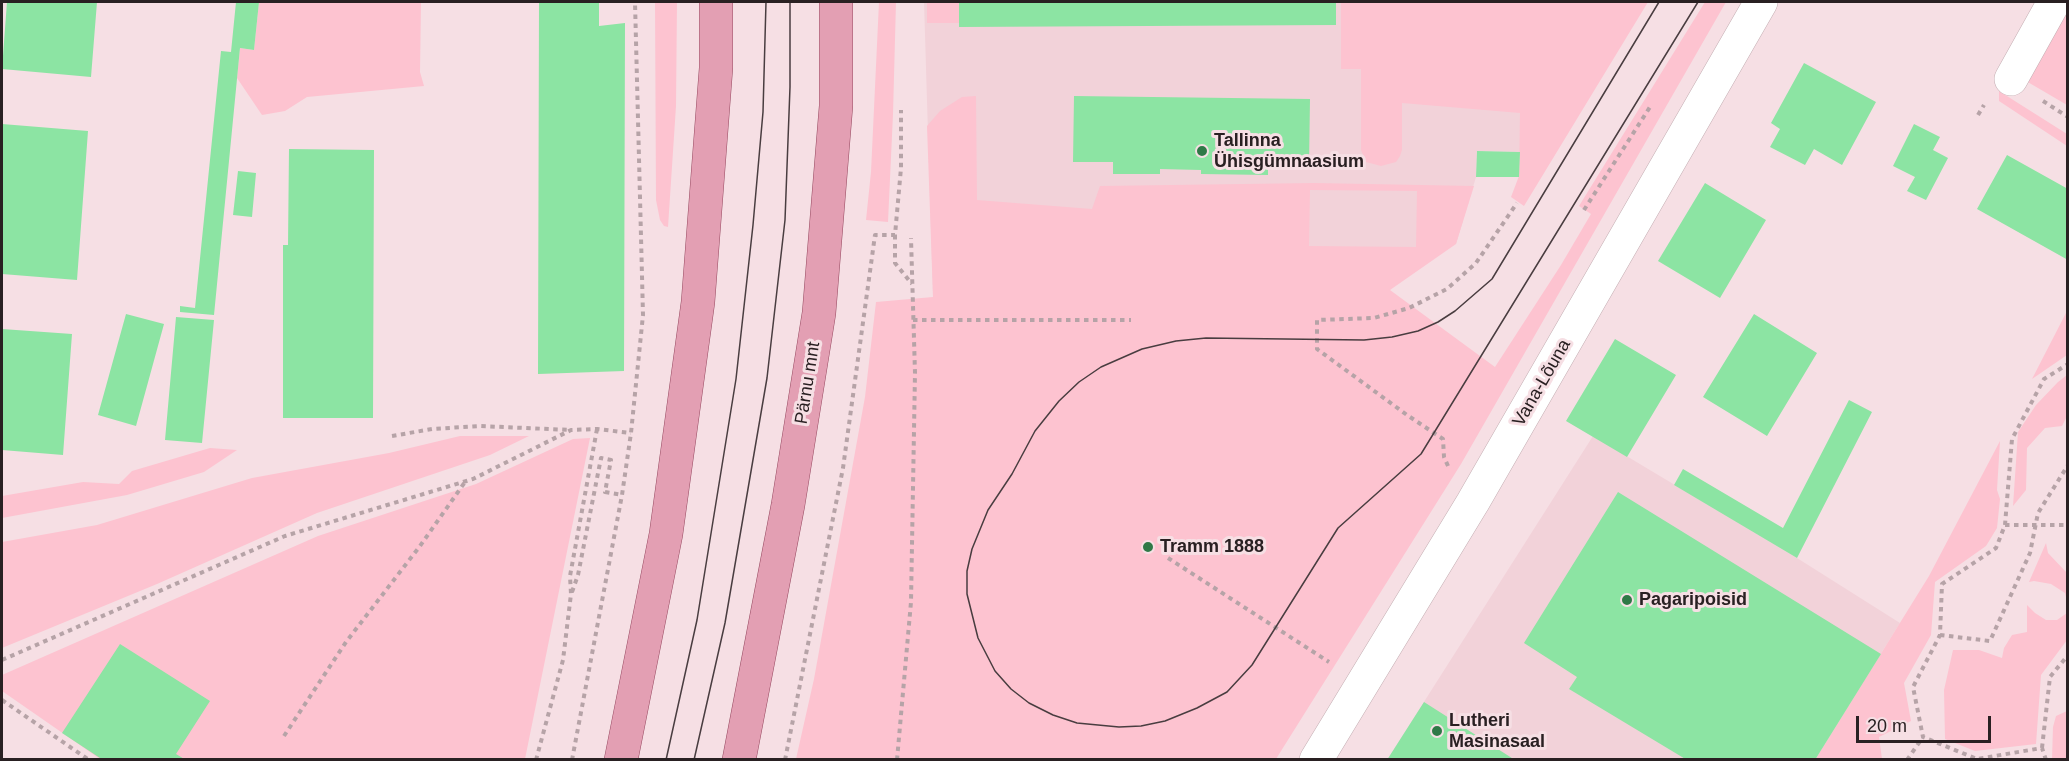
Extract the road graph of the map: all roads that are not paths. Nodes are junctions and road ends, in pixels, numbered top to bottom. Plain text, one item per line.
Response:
1 (716, 2) edge
2 (836, 2) edge
3 (1761, 2) edge
4 (2054, 2) edge
5 (2011, 79) dead end
6 (621, 759) edge
7 (739, 759) edge
8 (1316, 759) edge

1 - 6 main road
2 - 7 main road, Pärnu mnt
3 - 8 street, Vana-Lõuna
4 - 5 street

